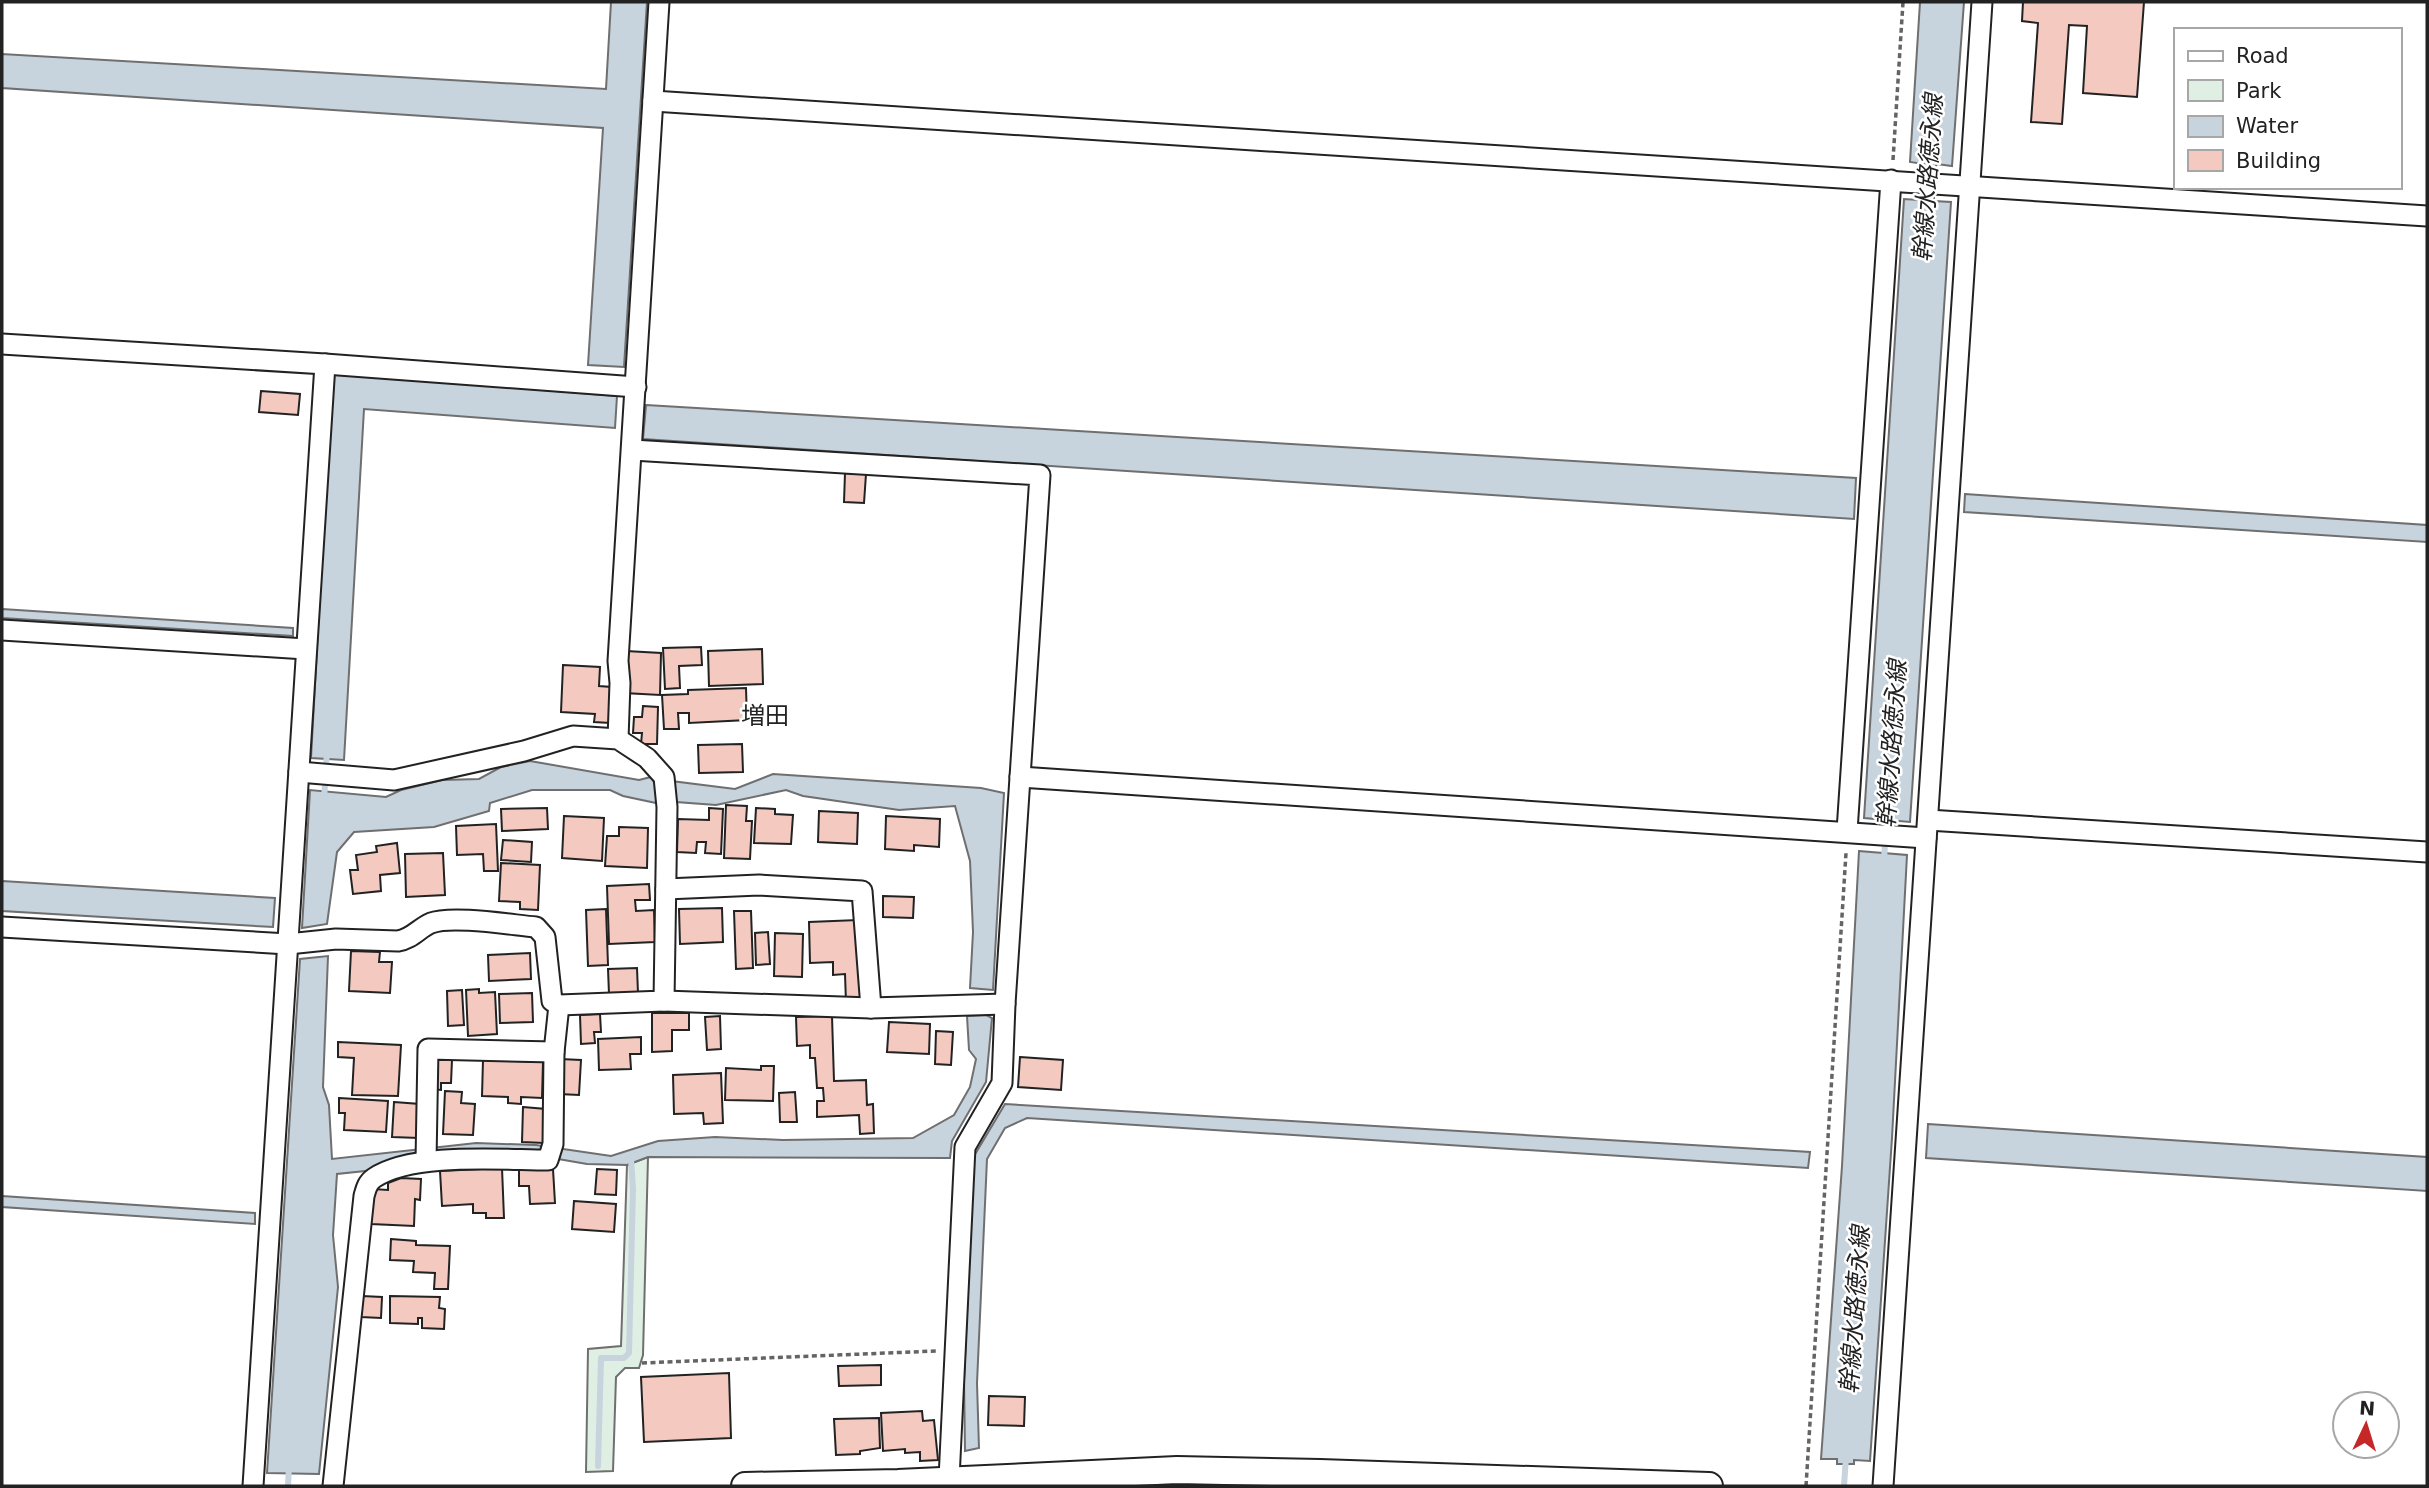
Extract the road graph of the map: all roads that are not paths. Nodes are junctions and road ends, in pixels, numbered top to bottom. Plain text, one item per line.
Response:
1 (659, 2) edge
2 (1982, 2) edge
3 (653, 102) junction
4 (1891, 180) junction
5 (1971, 186) junction
6 (2427, 216) edge
7 (2, 344) edge
8 (325, 364) junction
9 (636, 387) junction
10 (632, 450) junction
11 (2, 630) edge
12 (306, 649) junction
13 (618, 739) junction
14 (309, 773) junction
15 (1020, 777) junction
16 (1927, 829) junction
17 (1847, 831) junction
18 (2427, 852) edge
19 (666, 889) junction
20 (2, 927) edge
21 (288, 944) junction
22 (664, 1001) junction
23 (1005, 1004) junction
24 (559, 1006) junction
25 (871, 1009) junction
26 (554, 1052) junction
27 (426, 1161) junction
28 (949, 1479) junction
29 (898, 1485) edge
30 (253, 1486) edge
31 (333, 1486) edge
32 (745, 1486) edge
33 (1709, 1486) edge
34 (1883, 1486) edge

1 - 3 street
2 - 5 street
3 - 4 street
3 - 9 street
4 - 5 street
4 - 17 street
5 - 6 street
5 - 16 street
7 - 8 street
8 - 9 street
8 - 12 street
9 - 10 street
10 - 13 street
10 - 15 street
11 - 12 street
12 - 14 street
13 - 14 street
13 - 19 street
14 - 21 street
15 - 17 street
15 - 23 street
16 - 17 street
16 - 18 street
16 - 34 street
19 - 22 street
19 - 25 street
20 - 21 street
21 - 24 street
21 - 30 street
22 - 24 street
22 - 25 street
23 - 25 street
23 - 28 street
24 - 26 street
26 - 27 street
26 - 27 street
27 - 31 street
28 - 29 street
28 - 33 street
29 - 32 street

